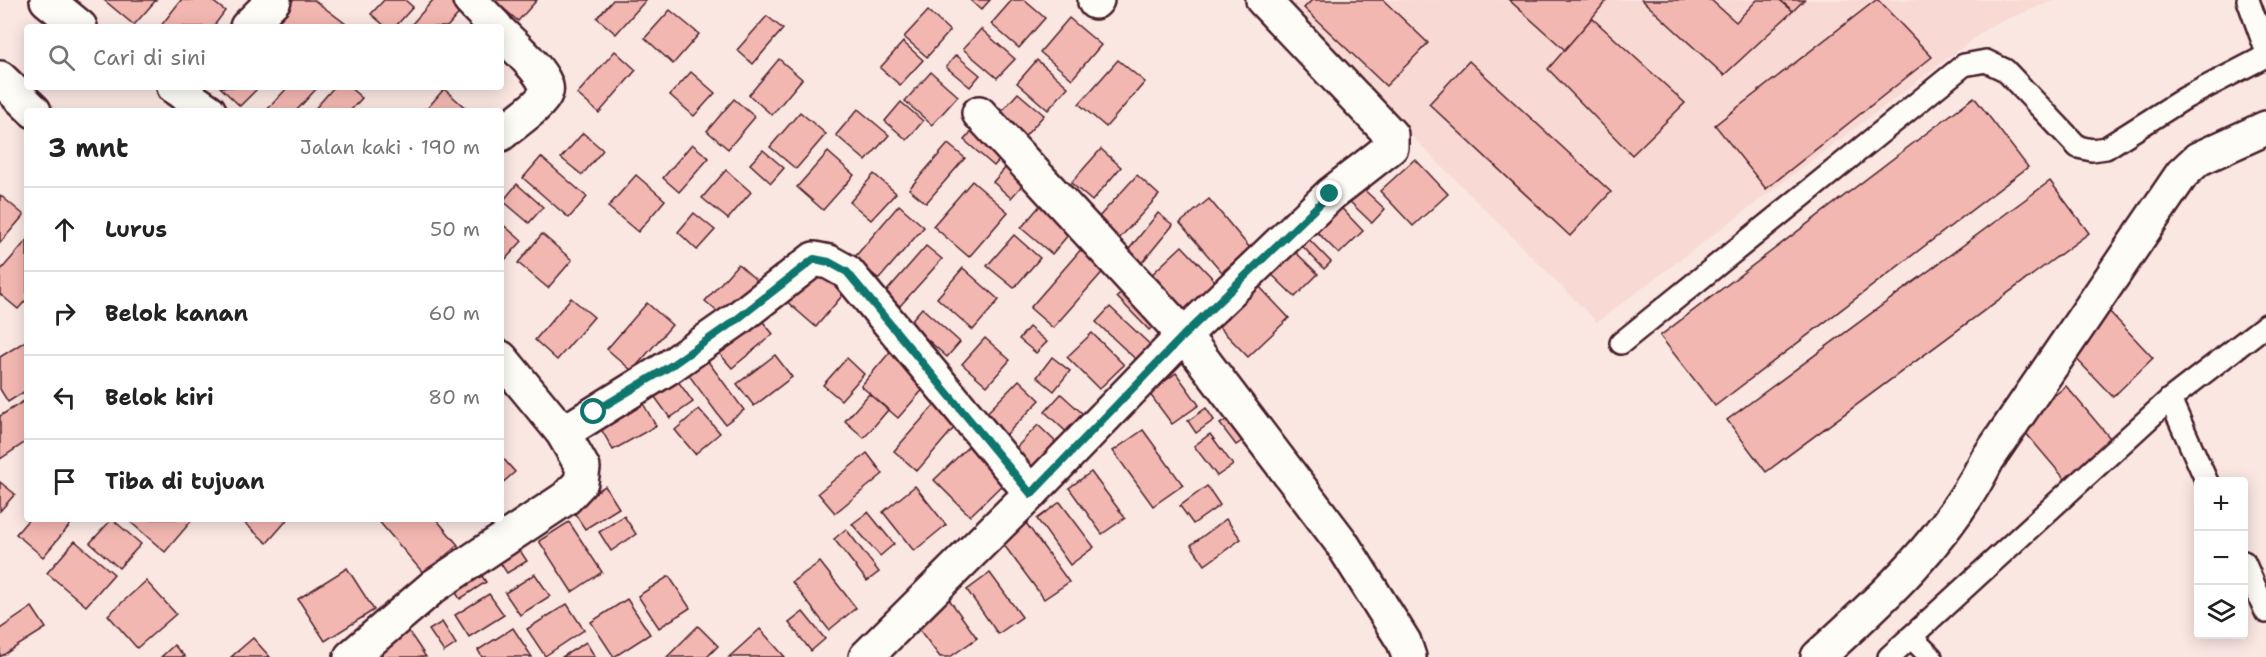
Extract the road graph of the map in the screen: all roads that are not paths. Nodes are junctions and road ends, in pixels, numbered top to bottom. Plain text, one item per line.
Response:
1 (47, 0) edge
2 (274, 0) edge
3 (470, 0) edge
4 (1263, 0) edge
5 (2248, 0) edge
6 (76, 24) edge
7 (250, 24) edge
8 (493, 24) edge
9 (504, 36) edge
10 (2262, 56) edge
11 (0, 78) edge
12 (182, 90) edge
13 (31, 108) edge
14 (205, 108) edge
15 (979, 113) dead end
16 (2266, 128) edge
17 (504, 131) edge
18 (2264, 326) edge
19 (1184, 335) junction
20 (1621, 343) dead end
21 (504, 362) edge
22 (2170, 399) junction
23 (563, 433) junction
24 (2206, 477) edge
25 (1031, 494) junction
26 (2248, 571) edge
27 (2266, 612) edge
28 (1911, 637) junction
29 (1399, 652) edge
30 (353, 656) edge
31 (866, 657) edge
32 (1818, 657) edge
33 (1889, 657) edge
34 (1931, 657) edge

1 - 6 street
2 - 7 street
3 - 8 street
4 - 19 street
5 - 10 lane
9 - 17 street
10 - 20 lane
11 - 13 street
12 - 14 street
15 - 19 street
16 - 32 street
18 - 22 lane
19 - 25 street
19 - 29 street
21 - 23 street
22 - 24 lane
22 - 28 lane
23 - 25 street
23 - 30 street
25 - 31 street
26 - 27 lane
28 - 33 lane
28 - 34 lane

